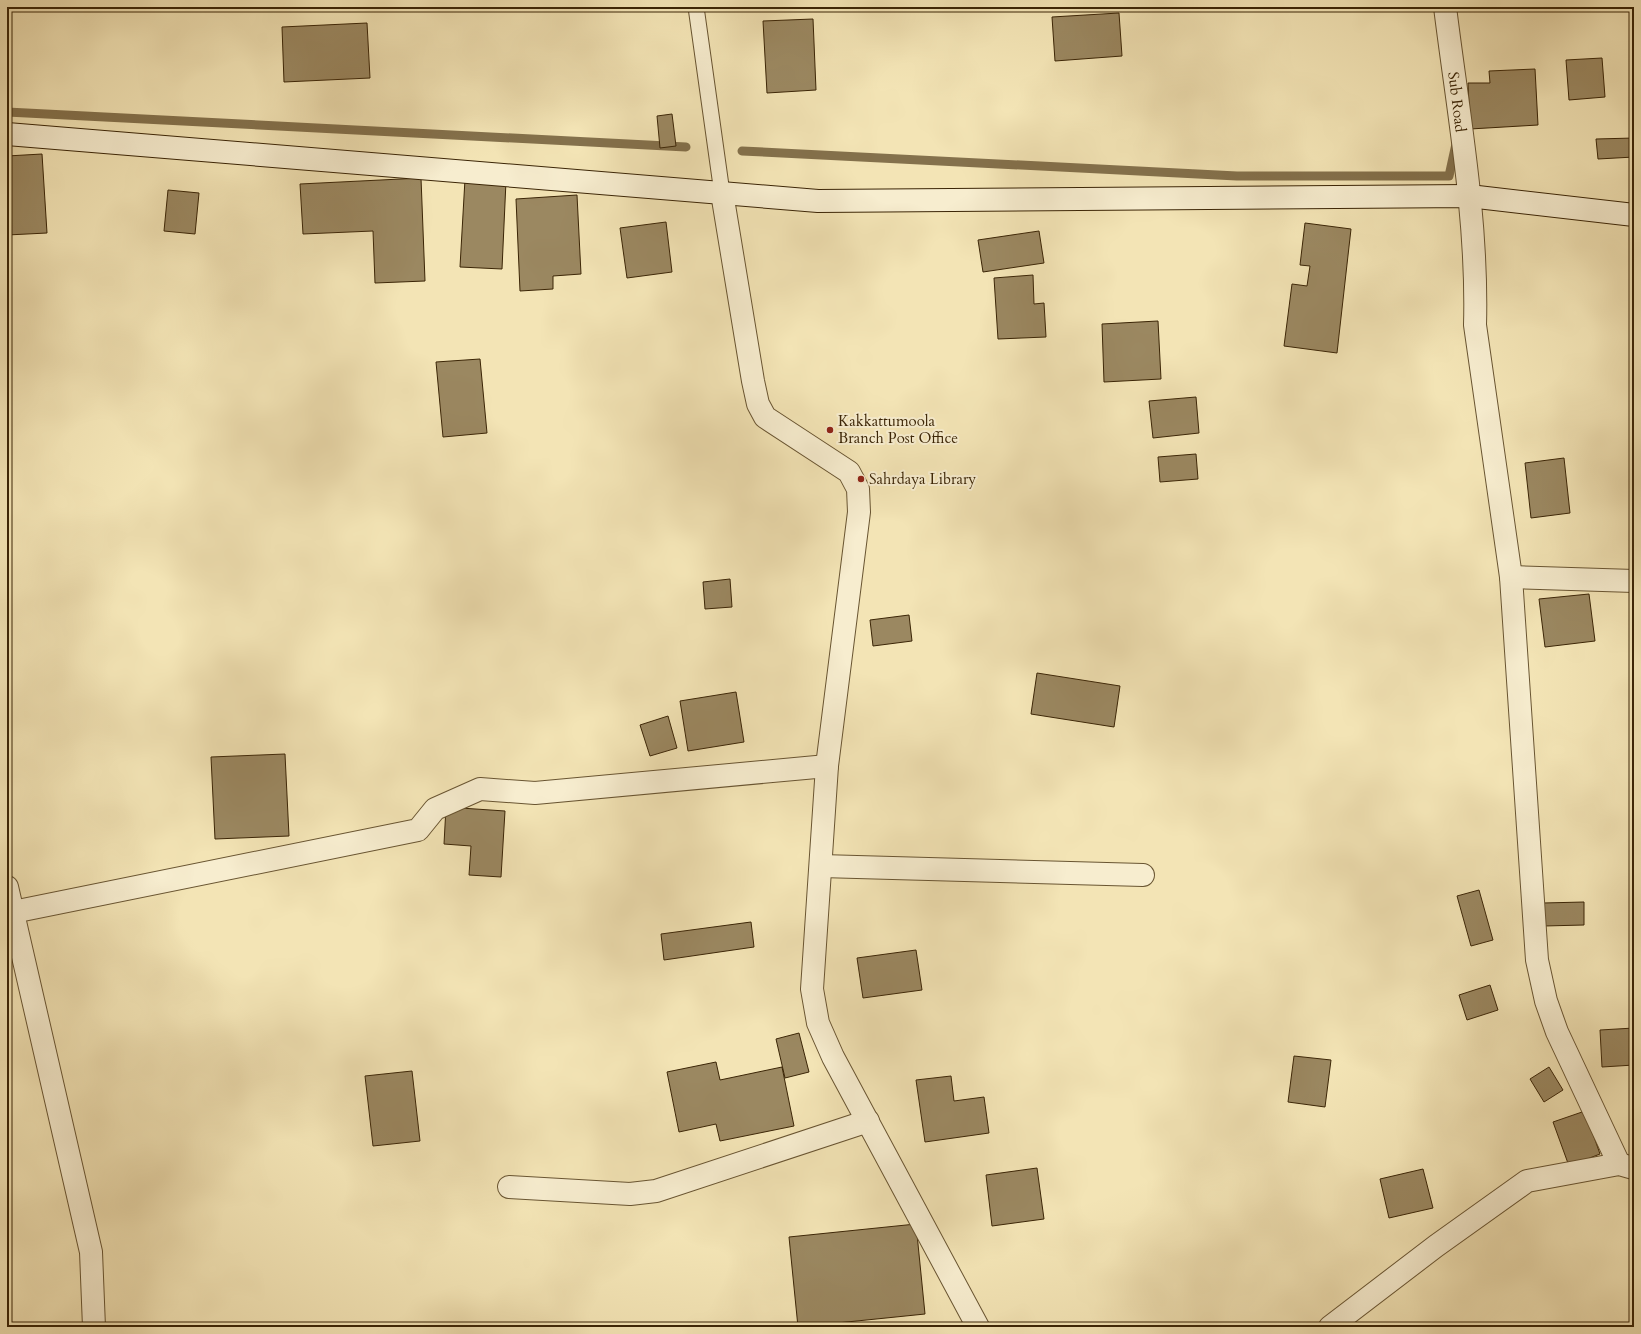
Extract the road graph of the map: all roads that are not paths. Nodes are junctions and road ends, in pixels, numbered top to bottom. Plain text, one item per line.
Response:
1 (696, 7) edge
2 (1444, 7) edge
3 (7, 134) edge
4 (722, 193) junction
5 (1469, 196) junction
6 (1634, 215) edge
7 (1511, 577) junction
8 (1634, 581) edge
9 (828, 766) junction
10 (821, 866) junction
11 (1143, 875) dead end
12 (7, 887) edge
13 (13, 912) junction
14 (868, 1121) junction
15 (1627, 1166) edge
16 (509, 1187) dead end
17 (94, 1327) edge
18 (978, 1327) edge
19 (1330, 1327) edge

1 - 4 lane
2 - 5 street, Sub Road
3 - 4 street
4 - 5 street
4 - 9 street
5 - 6 street
5 - 7 street, Sub Road
7 - 8 street
7 - 15 street, Sub Road
9 - 10 street
9 - 13 street
10 - 11 street
10 - 14 street
12 - 13 street
13 - 17 street
14 - 16 street
14 - 18 street
15 - 19 street

